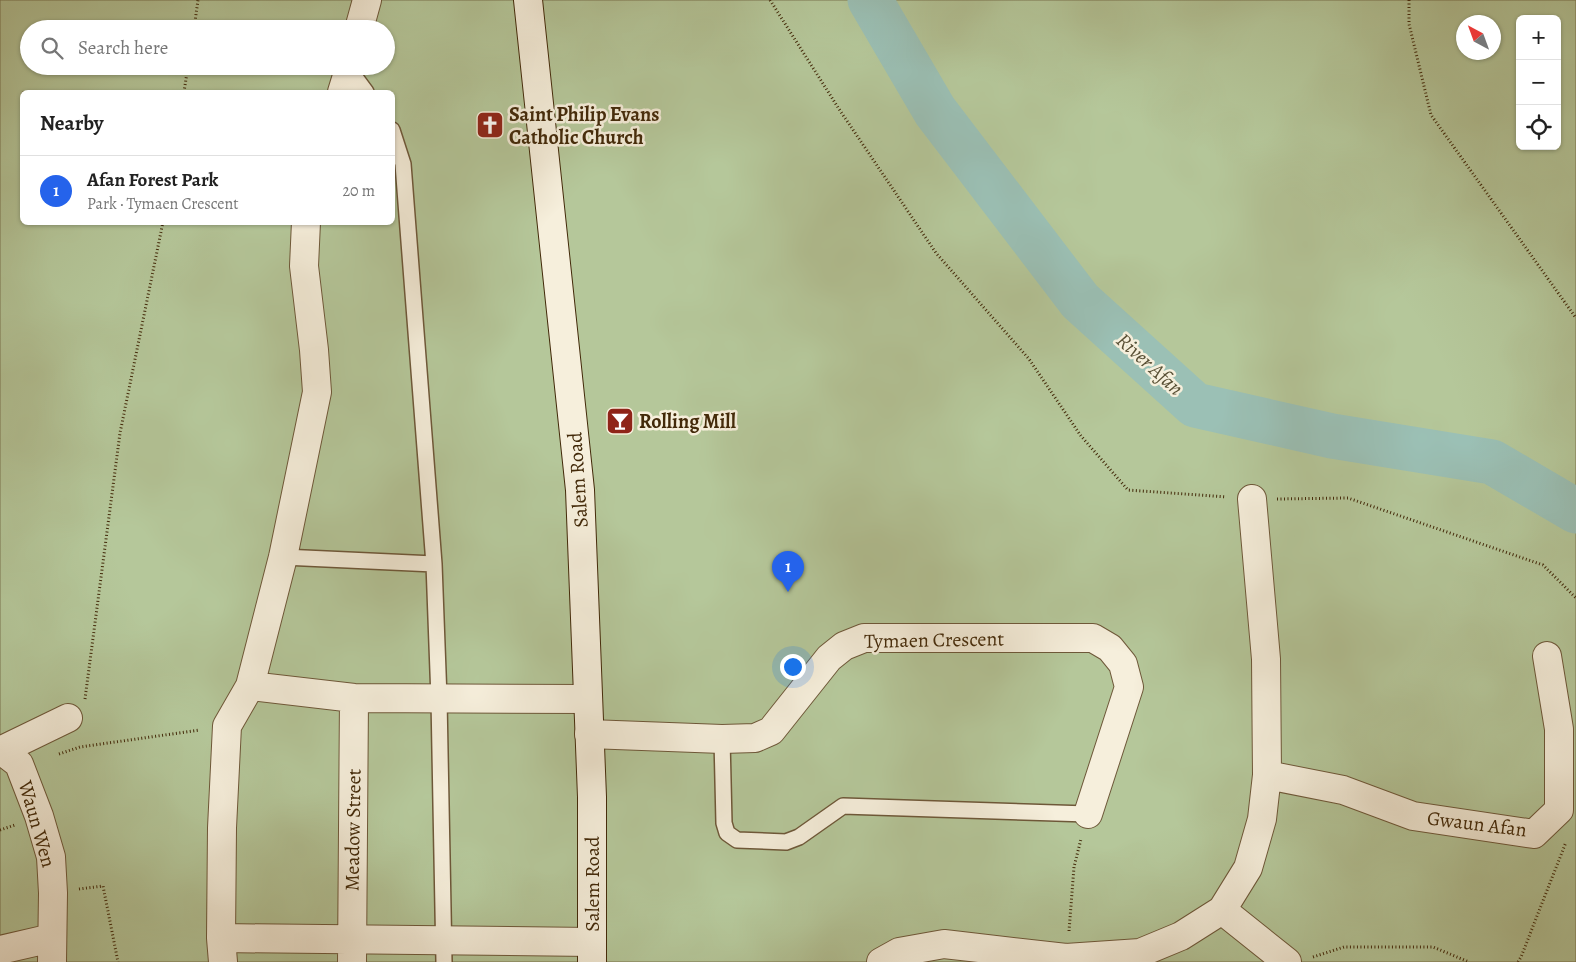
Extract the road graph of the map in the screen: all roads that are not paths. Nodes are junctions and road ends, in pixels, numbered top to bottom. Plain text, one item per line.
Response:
1 (367, 0) edge
2 (528, 0) edge
3 (361, 20) edge
4 (347, 76) edge
5 (364, 90) edge
6 (395, 139) edge
7 (306, 225) edge
8 (1252, 499) road end
9 (283, 558) junction
10 (434, 564) junction
11 (1547, 656) dead end
12 (250, 686) junction
13 (354, 698) junction
14 (439, 699) junction
15 (587, 699) junction
16 (78, 721) road end
17 (589, 734) junction
18 (722, 739) junction
19 (7, 755) edge
20 (1267, 775) junction
21 (1088, 814) joint
22 (1222, 910) junction
23 (0, 950) edge
24 (52, 950) edge
25 (222, 950) edge
26 (352, 951) edge
27 (444, 951) edge
28 (592, 952) edge
29 (1066, 960) edge
30 (1297, 961) edge
31 (881, 962) edge

1 - 3 street
2 - 15 street, Salem Road
4 - 5 lane
6 - 10 lane
7 - 9 street
8 - 20 street
9 - 10 lane
9 - 12 street
10 - 14 lane
11 - 20 street, Gwaun Afan
12 - 13 street
12 - 25 street
13 - 14 street
13 - 26 street, Meadow Street
14 - 15 street
14 - 27 lane
15 - 17 street, Salem Road
16 - 19 street
17 - 18 street, Tymaen Crescent
17 - 28 street, Salem Road
18 - 21 lane
18 - 21 street, Tymaen Crescent
19 - 24 street, Waun Wen
20 - 22 street
22 - 29 street
22 - 30 street
23 - 24 street, Waun Wen
25 - 26 street
26 - 27 street
27 - 28 street
29 - 31 street

